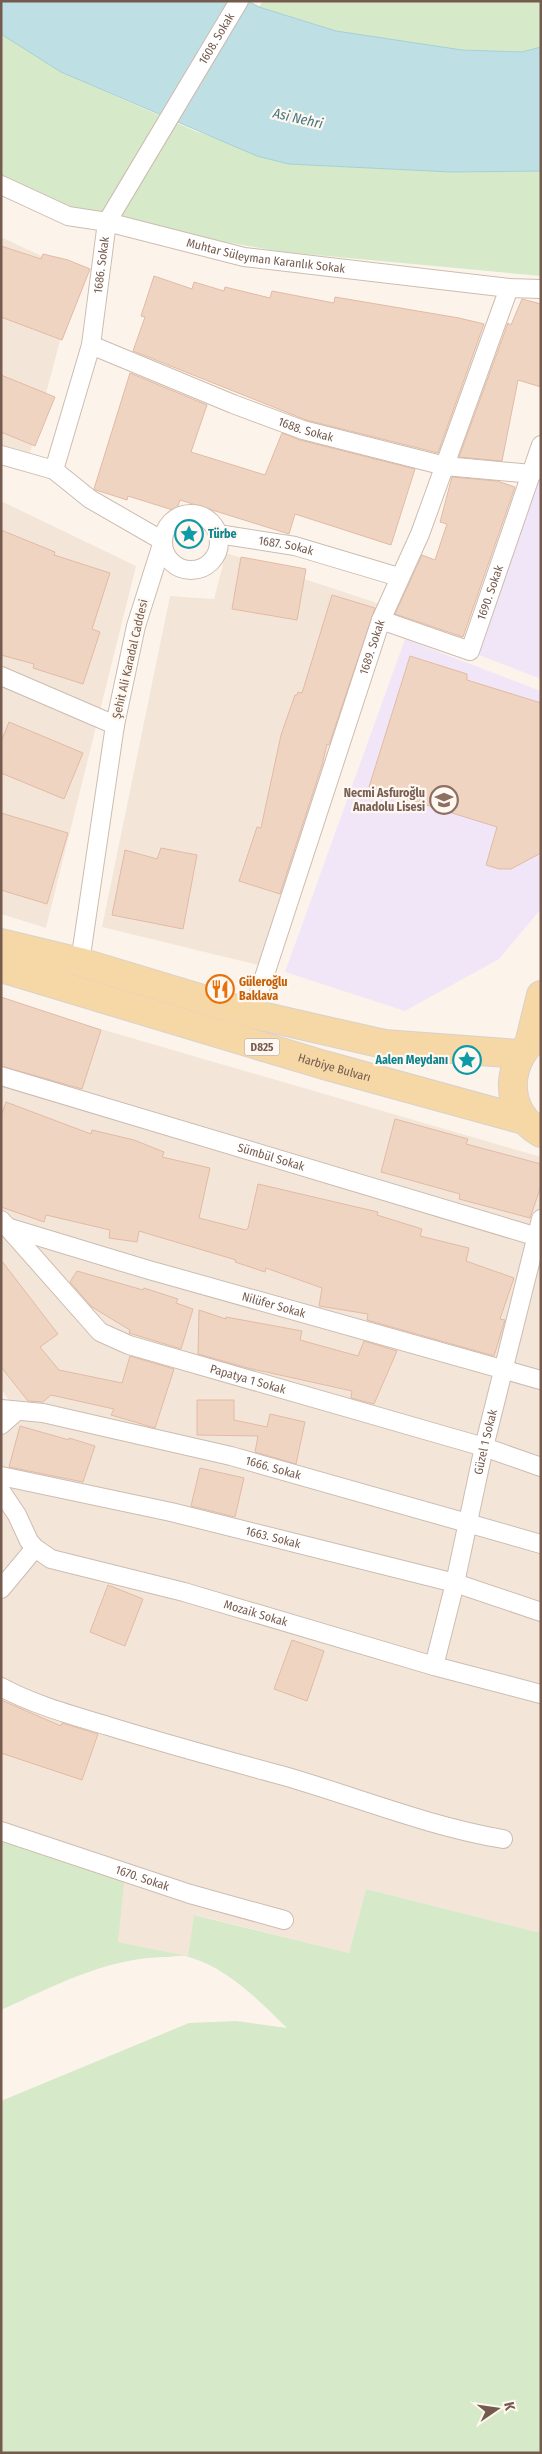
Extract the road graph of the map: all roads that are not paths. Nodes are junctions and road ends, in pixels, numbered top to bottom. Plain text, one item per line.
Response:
1 (239, 1) edge
2 (193, 78) joint
3 (1, 185) edge
4 (107, 222) junction
5 (509, 288) junction
6 (541, 289) edge
7 (91, 345) junction
8 (541, 445) edge
9 (1, 454) edge
10 (445, 466) junction
11 (54, 470) junction
12 (532, 474) junction
13 (218, 534) junction
14 (163, 541) junction
15 (399, 577) junction
16 (382, 620) junction
17 (1, 676) edge
18 (114, 725) junction
19 (1, 943) edge
20 (80, 962) junction
21 (1, 968) edge
22 (541, 995) edge
23 (252, 1014) junction
24 (530, 1043) edge
25 (1, 1076) edge
26 (533, 1126) edge
27 (4, 1223) edge
28 (539, 1231) edge
29 (503, 1370) junction
30 (541, 1380) edge
31 (9, 1410) edge
32 (1, 1425) edge
33 (484, 1447) junction
34 (541, 1467) edge
35 (1, 1476) edge
36 (1, 1491) edge
37 (468, 1522) junction
38 (541, 1544) edge
39 (35, 1548) junction
40 (455, 1583) junction
41 (1, 1589) edge
42 (541, 1612) edge
43 (434, 1666) junction
44 (1, 1687) edge
45 (541, 1694) edge
46 (1, 1831) edge
47 (503, 1839) dead end
48 (284, 1920) dead end

1 - 2 street, 1608. Sokak
2 - 4 street, 1686. Sokak
3 - 4 street, Muhtar Süleyman Karanlık Sokak
4 - 5 street, Muhtar Süleyman Karanlık Sokak
4 - 7 street, 1686. Sokak
5 - 6 street, Muhtar Süleyman Karanlık Sokak
5 - 10 street, 1689. Sokak
7 - 10 street, 1688. Sokak
7 - 11 street, 1686. Sokak
8 - 12 street, 1690. Sokak
9 - 11 street
10 - 12 street, 1688. Sokak
10 - 15 street, 1689. Sokak
11 - 14 street
12 - 16 street, 1690. Sokak
13 - 14 street
13 - 14 street
13 - 15 street, 1687. Sokak
14 - 18 street, Şehit Ali Karadal Caddesi
15 - 16 street, 1689. Sokak
16 - 23 street, 1689. Sokak
17 - 18 street
18 - 20 street, Şehit Ali Karadal Caddesi
19 - 20 main road, D825
20 - 23 main road, D825
21 - 26 main road, Harbiye Bulvarı / D825
22 - 24 main road, Harbiye Bulvarı
23 - 24 main road, D825
24 - 26 main road, Harbiye Bulvarı
25 - 28 street, Sümbül Sokak
27 - 29 street, Nilüfer Sokak
27 - 33 street, Papatya 1 Sokak
28 - 29 street, Güzel 1 Sokak
29 - 30 street, Nilüfer Sokak
29 - 33 street, Güzel 1 Sokak
31 - 32 street
31 - 37 street, 1666. Sokak
33 - 34 street, Papatya 1 Sokak
33 - 37 street, Güzel 1 Sokak
35 - 40 street, 1663. Sokak
36 - 39 street, Mozaik Sokak
37 - 38 street, 1666. Sokak
37 - 40 street, Güzel 1 Sokak
39 - 41 street
39 - 43 street, Mozaik Sokak
40 - 42 street, 1663. Sokak
40 - 43 street, Güzel 1 Sokak
43 - 45 street, Mozaik Sokak
44 - 47 street
46 - 48 street, 1670. Sokak

